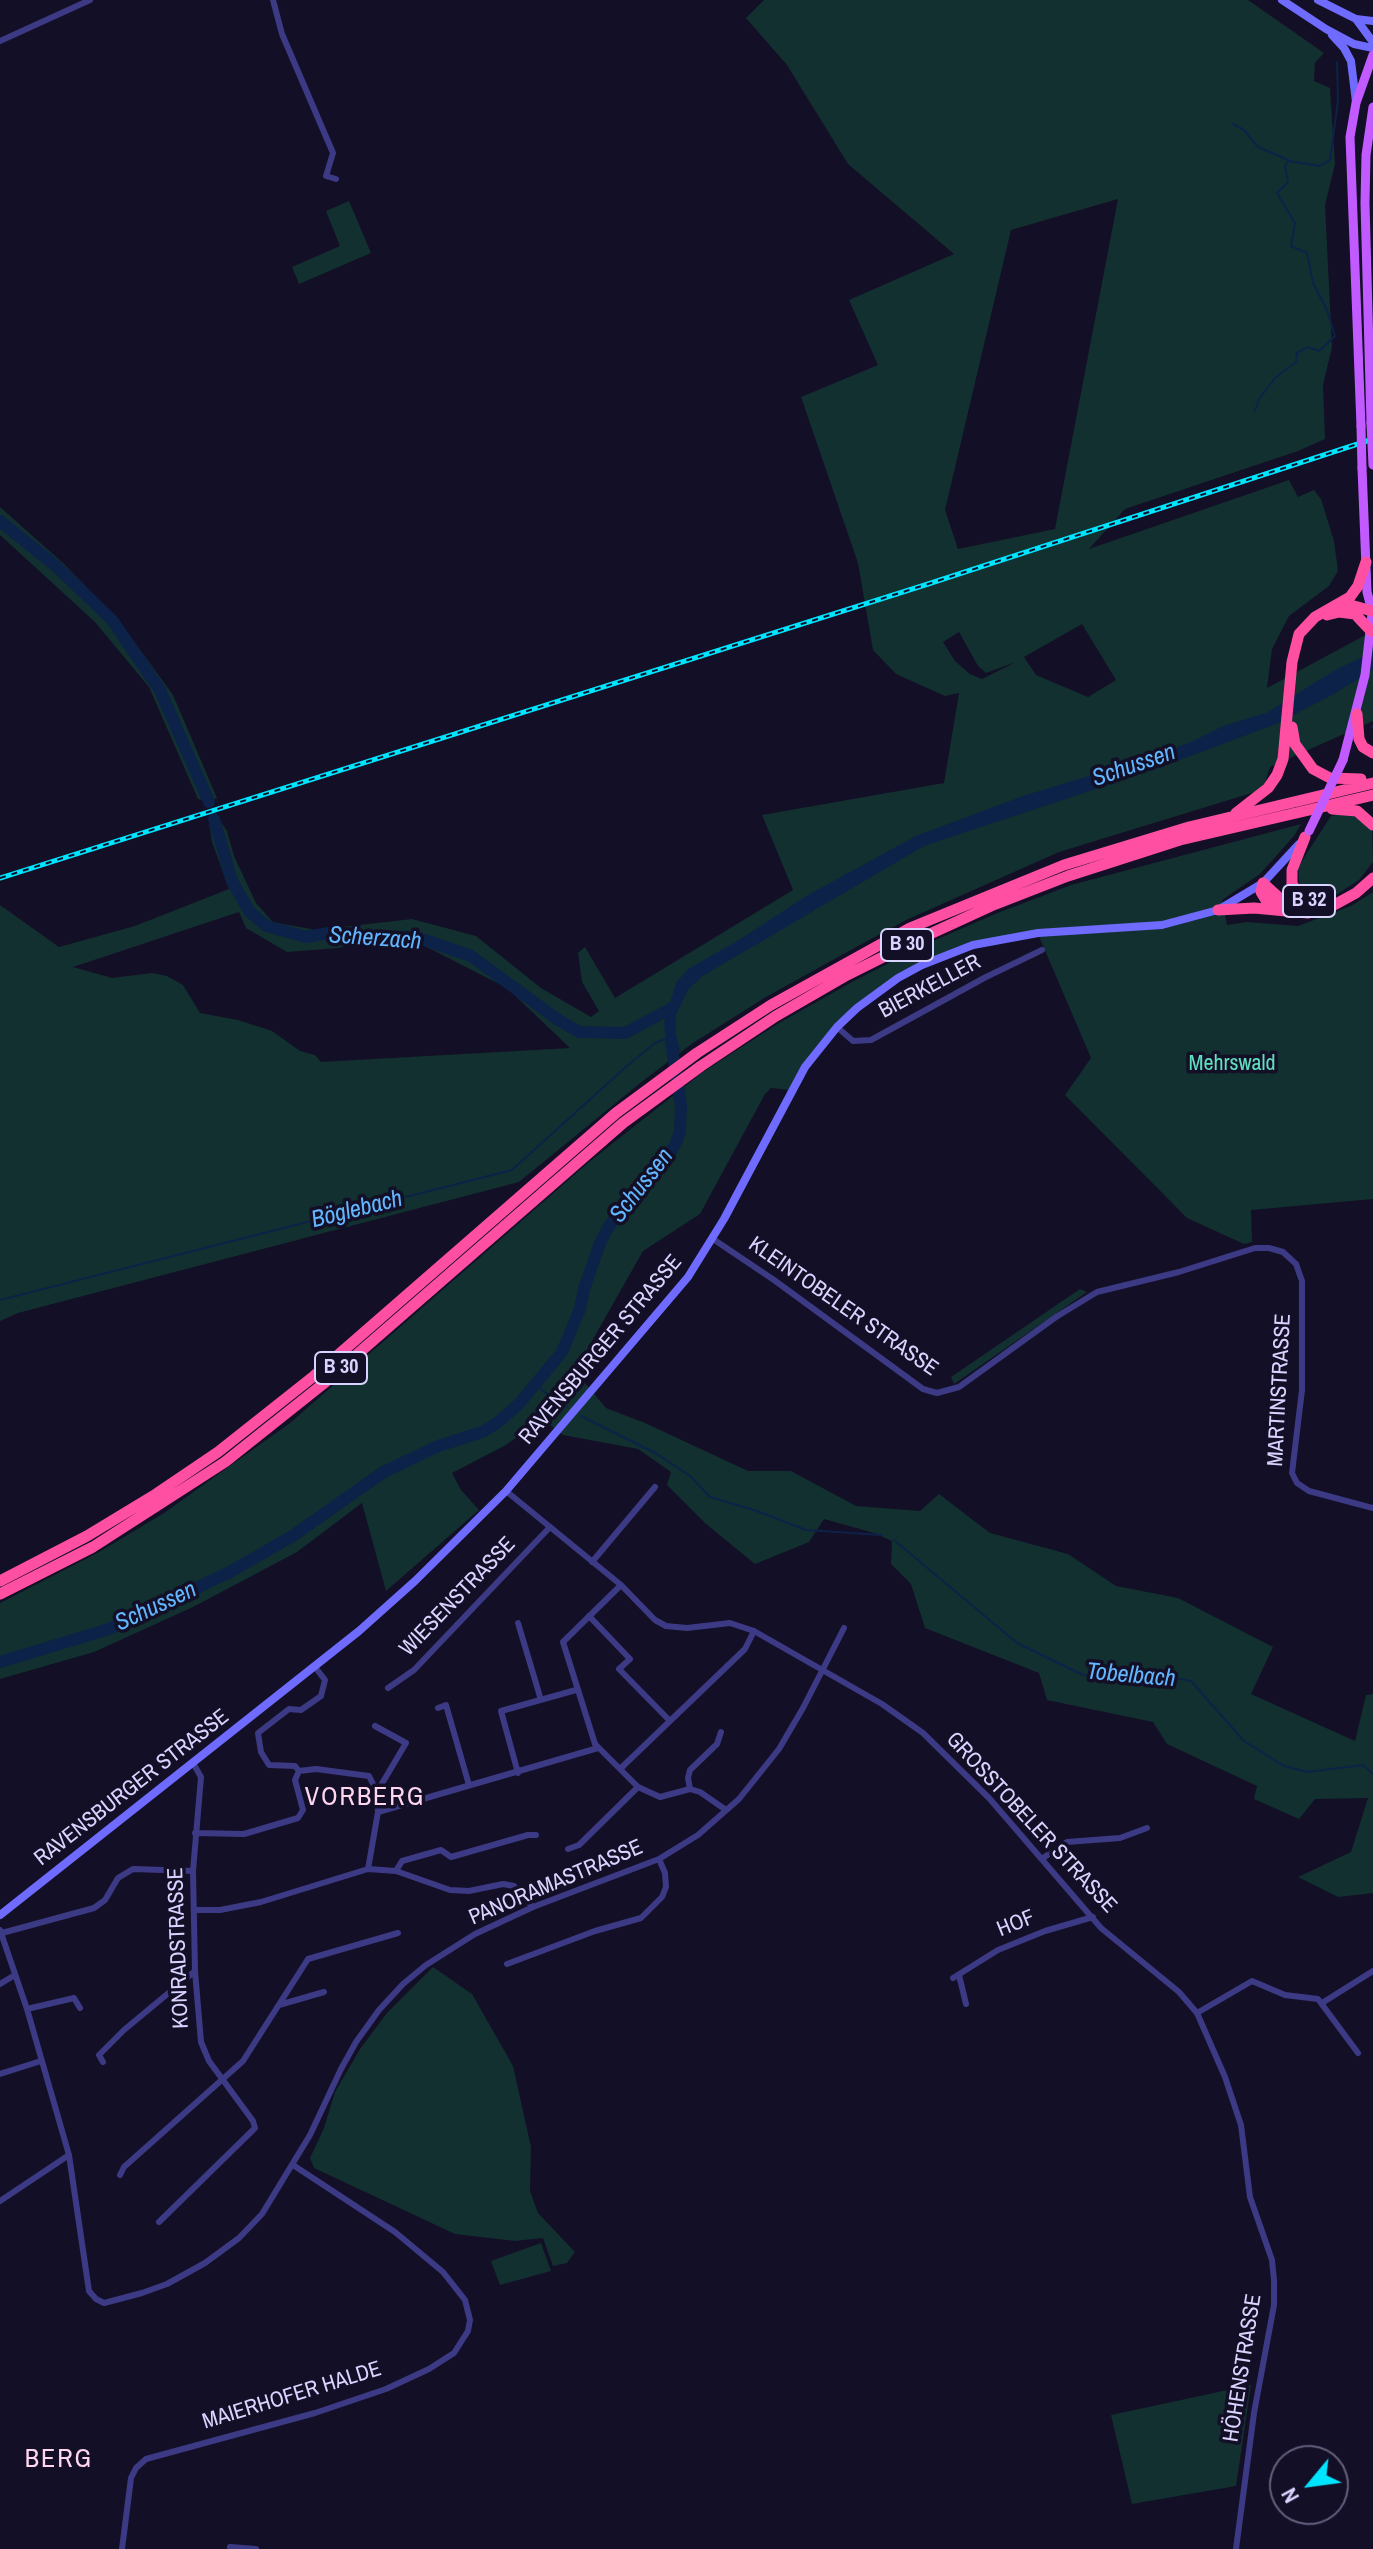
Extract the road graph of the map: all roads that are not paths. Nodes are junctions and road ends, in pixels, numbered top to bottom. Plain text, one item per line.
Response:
1 (66, 0) edge
2 (90, 0) edge
3 (273, 0) edge
4 (1282, 0) edge
5 (1318, 0) edge
6 (70, 9) junction
7 (1356, 19) junction
8 (1373, 21) edge
9 (1326, 29) junction
10 (0, 41) edge
11 (1373, 45) edge
12 (1373, 55) edge
13 (1356, 103) junction
14 (1373, 107) edge
15 (336, 179) dead end
16 (1371, 423) edge
17 (1369, 467) edge
18 (1366, 562) junction
19 (1343, 603) junction
20 (1372, 608) edge
21 (1371, 631) junction
22 (1294, 660) junction
23 (1357, 714) junction
24 (1373, 753) edge
25 (1373, 777) edge
26 (1373, 783) edge
27 (1373, 795) edge
28 (1305, 809) junction
29 (1235, 815) junction
30 (1373, 825) edge
31 (1307, 834) junction
32 (1373, 871) edge
33 (1373, 878) edge
34 (1263, 883) junction
35 (1322, 904) junction
36 (1218, 910) junction
37 (1289, 912) junction
38 (1042, 950) dead end
39 (837, 1027) junction
40 (650, 1094) junction
41 (713, 1239) junction
42 (1255, 1248) joint
43 (655, 1487) dead end
44 (506, 1491) junction
45 (1373, 1508) edge
46 (550, 1527) junction
47 (592, 1562) junction
48 (0, 1581) edge
49 (621, 1585) junction
50 (0, 1594) edge
51 (589, 1616) junction
52 (518, 1623) dead end
53 (844, 1628) dead end
54 (754, 1631) junction
55 (315, 1667) junction
56 (823, 1671) junction
57 (388, 1688) dead end
58 (576, 1690) junction
59 (541, 1700) junction
60 (438, 1708) dead end
61 (670, 1721) junction
62 (375, 1726) dead end
63 (721, 1732) dead end
64 (598, 1748) junction
65 (193, 1763) junction
66 (620, 1769) junction
67 (299, 1771) junction
68 (518, 1773) junction
69 (469, 1785) junction
70 (638, 1787) junction
71 (690, 1789) junction
72 (377, 1792) junction
73 (726, 1810) junction
74 (378, 1812) junction
75 (1147, 1828) dead end
76 (195, 1833) junction
77 (536, 1835) dead end
78 (568, 1849) dead end
79 (1043, 1858) junction
80 (659, 1859) junction
81 (368, 1869) junction
82 (193, 1871) junction
83 (396, 1871) junction
84 (533, 1907) junction
85 (194, 1910) junction
86 (0, 1915) edge
87 (1093, 1917) junction
88 (1, 1931) edge
89 (398, 1933) dead end
90 (507, 1964) dead end
91 (195, 1971) junction
92 (1373, 1971) edge
93 (15, 1975) junction
94 (0, 1984) edge
95 (324, 1992) dead end
96 (1322, 2003) junction
97 (966, 2004) dead end
98 (279, 2005) junction
99 (80, 2008) dead end
100 (27, 2009) junction
101 (1197, 2013) junction
102 (1358, 2053) dead end
103 (41, 2061) junction
104 (103, 2062) dead end
105 (0, 2074) edge
106 (221, 2080) junction
107 (69, 2155) junction
108 (293, 2165) junction
109 (120, 2175) dead end
110 (0, 2201) edge
111 (159, 2222) dead end
112 (230, 2547) edge
113 (122, 2549) edge
114 (256, 2549) edge
115 (1236, 2549) edge

1 - 6 street
2 - 6 street
3 - 15 street
4 - 9 main road
5 - 7 main road
6 - 10 street
7 - 8 main road
7 - 11 main road
9 - 11 main road
9 - 13 main road
12 - 13 main road, B 32
13 - 17 main road, B 32, bridge
14 - 16 main road, B 32
16 - 17 main road, B 32, bridge
17 - 18 main road, B 32
18 - 19 highway, B 30
18 - 20 main road, B 32
19 - 20 highway
19 - 22 highway, B 30
20 - 21 main road, B 32
21 - 22 highway
21 - 23 main road, B 32
22 - 25 highway
22 - 29 highway, B 30
23 - 24 highway
23 - 31 main road, B 32, bridge
26 - 29 highway, B 30
27 - 28 highway, B 30
28 - 30 highway
28 - 40 highway, B 30
29 - 40 highway, B 30
31 - 34 main road, RAVENSBURGER STRASSE
31 - 35 highway, B 32
32 - 35 highway, B 32
33 - 37 highway
34 - 35 highway
34 - 36 main road, RAVENSBURGER STRASSE
34 - 37 highway
36 - 37 highway
36 - 39 main road, RAVENSBURGER STRASSE
38 - 39 street, BIERKELLER
39 - 41 main road, RAVENSBURGER STRASSE
40 - 48 highway, B 30
40 - 50 highway, B 30
41 - 42 street, KLEINTOBELER STRASSE
41 - 44 main road, RAVENSBURGER STRASSE
42 - 45 street, MARTINSTRASSE
43 - 47 street
44 - 46 street, GROSSTOBELER STRASSE
44 - 55 main road, RAVENSBURGER STRASSE
46 - 47 street, GROSSTOBELER STRASSE
46 - 57 street, WIESENSTRASSE
47 - 49 street, GROSSTOBELER STRASSE
49 - 51 street
49 - 54 street, GROSSTOBELER STRASSE
51 - 58 street
51 - 61 street
52 - 59 street
53 - 56 street, PANORAMASTRASSE
54 - 56 street, GROSSTOBELER STRASSE
54 - 61 street
55 - 65 main road, RAVENSBURGER STRASSE
55 - 67 street
56 - 73 street, PANORAMASTRASSE
56 - 79 street, GROSSTOBELER STRASSE
58 - 59 street
58 - 64 street
59 - 68 street
60 - 69 street
61 - 66 street
62 - 72 street
63 - 71 street
64 - 66 street
64 - 68 street
65 - 76 street, KONRADSTRASSE
65 - 86 main road, RAVENSBURGER STRASSE
66 - 70 street
67 - 72 street
67 - 76 street
68 - 69 street
69 - 74 street
70 - 71 street
70 - 78 street
71 - 73 street
72 - 74 street
73 - 80 street, PANORAMASTRASSE
74 - 81 street
75 - 79 street
76 - 82 street, KONRADSTRASSE
77 - 83 street
79 - 87 street, GROSSTOBELER STRASSE
80 - 84 street, PANORAMASTRASSE
80 - 90 street
81 - 83 street
81 - 85 street
82 - 85 street, KONRADSTRASSE
82 - 88 street
83 - 84 street
84 - 108 street, PANORAMASTRASSE
85 - 91 street, KONRADSTRASSE
87 - 97 street, HOF
87 - 101 street, GROSSTOBELER STRASSE
88 - 93 street
89 - 98 street
91 - 104 street
91 - 106 street, KONRADSTRASSE
92 - 96 street
93 - 94 street
93 - 100 street
95 - 98 street
96 - 101 street
96 - 102 street
98 - 106 street
99 - 100 street
100 - 103 street
101 - 115 street, HÖHENSTRASSE
103 - 105 street
103 - 107 street
106 - 109 street
106 - 111 street, KONRADSTRASSE
107 - 108 street, PANORAMASTRASSE
107 - 110 street
108 - 113 street, MAIERHOFER HALDE
112 - 114 street

